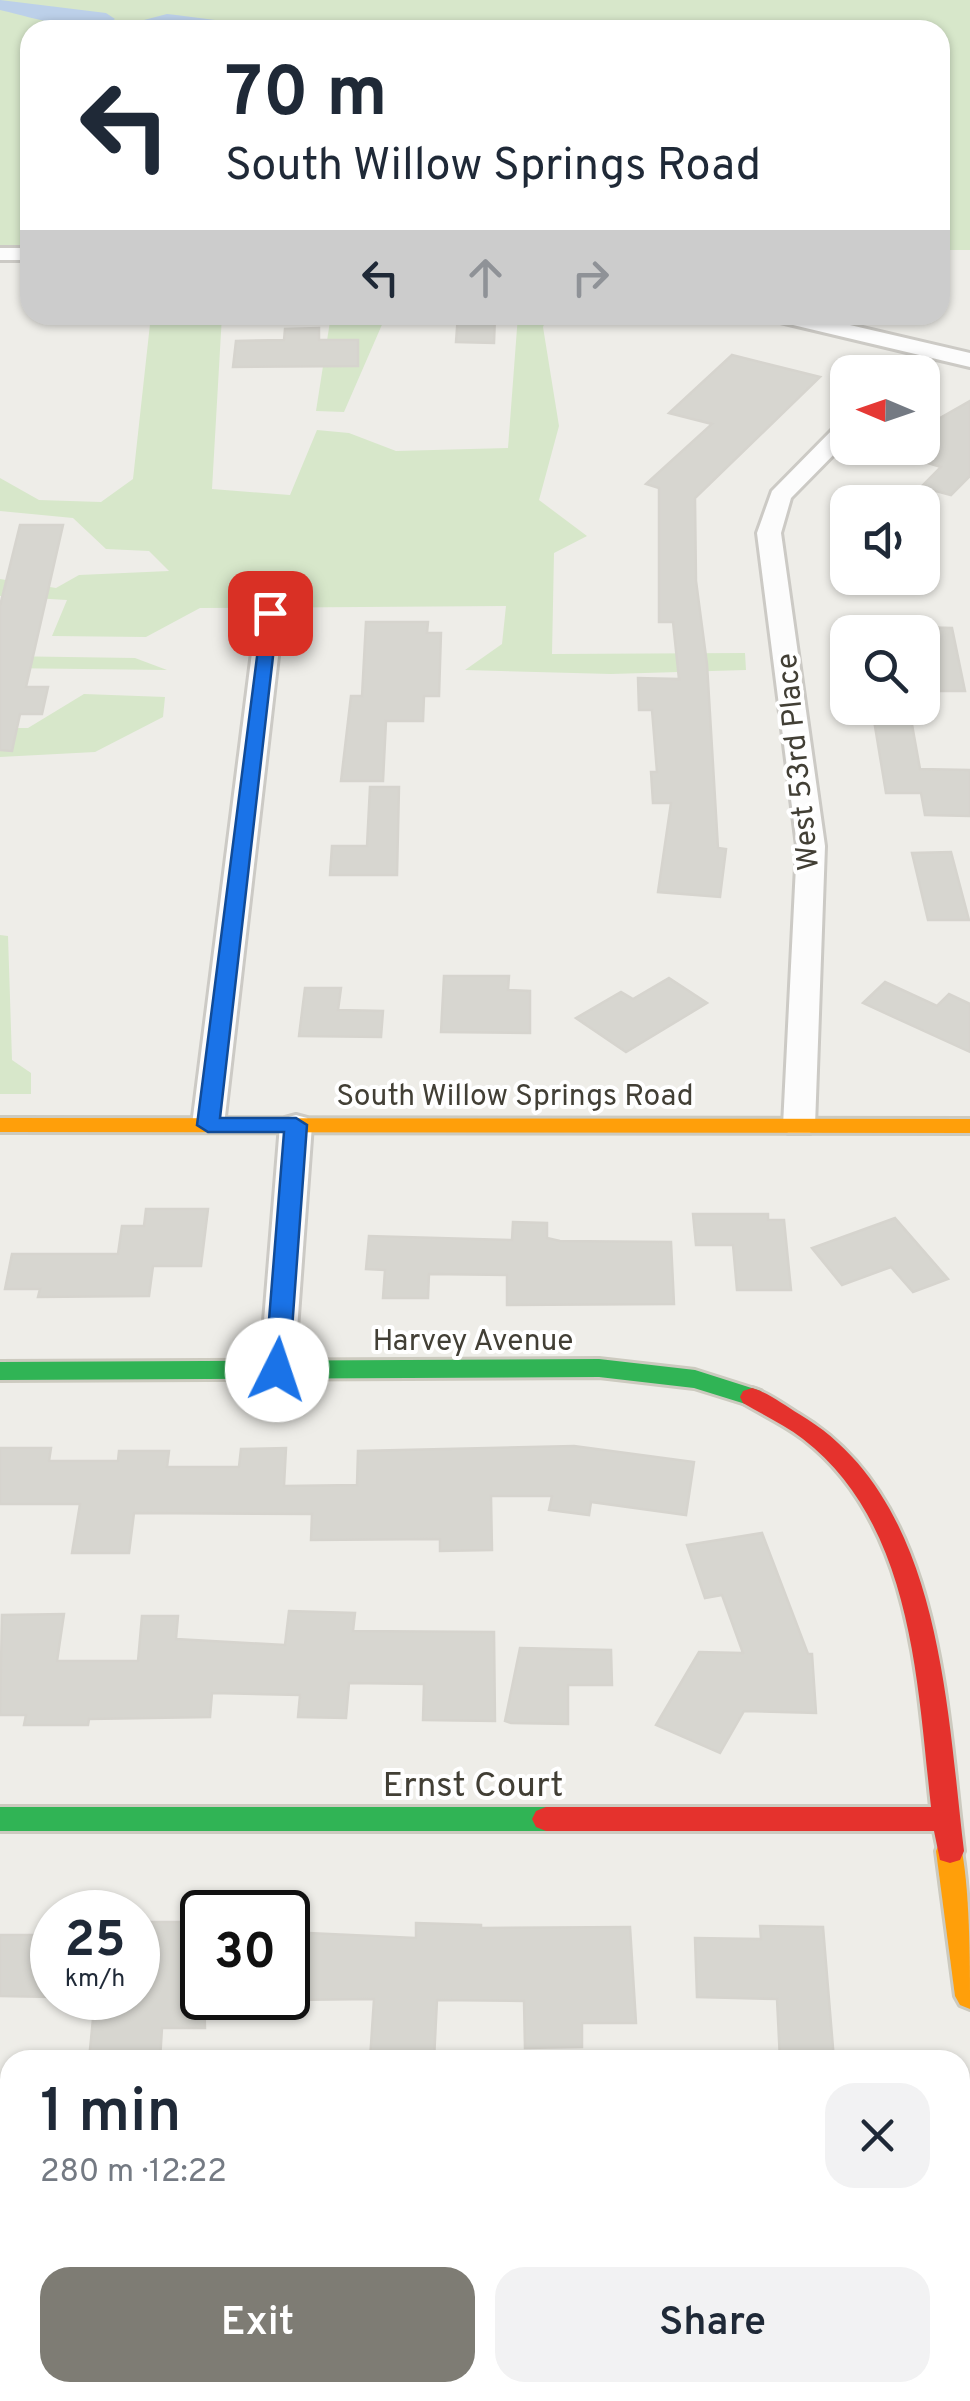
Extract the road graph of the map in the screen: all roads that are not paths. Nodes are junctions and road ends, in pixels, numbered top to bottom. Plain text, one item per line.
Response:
1 (821, 325) edge
2 (922, 350) junction
3 (917, 355) edge
4 (970, 360) edge
5 (830, 445) edge
6 (270, 613) dead end
7 (0, 1124) edge
8 (208, 1125) junction
9 (296, 1125) junction
10 (800, 1126) junction
11 (970, 1126) edge
12 (277, 1370) junction
13 (0, 1371) edge
14 (0, 1819) edge
15 (945, 1819) junction
16 (970, 1996) edge

1 - 2 street
2 - 3 street
2 - 4 street
5 - 10 street, West 53rd Place
6 - 8 street
7 - 8 street, South Willow Springs Road
8 - 9 street, South Willow Springs Road
9 - 10 street, South Willow Springs Road
9 - 12 street
10 - 11 street, South Willow Springs Road
12 - 13 street, Harvey Avenue
12 - 15 street, Harvey Avenue
14 - 15 street, Ernst Court
15 - 16 street, Harvey Avenue

